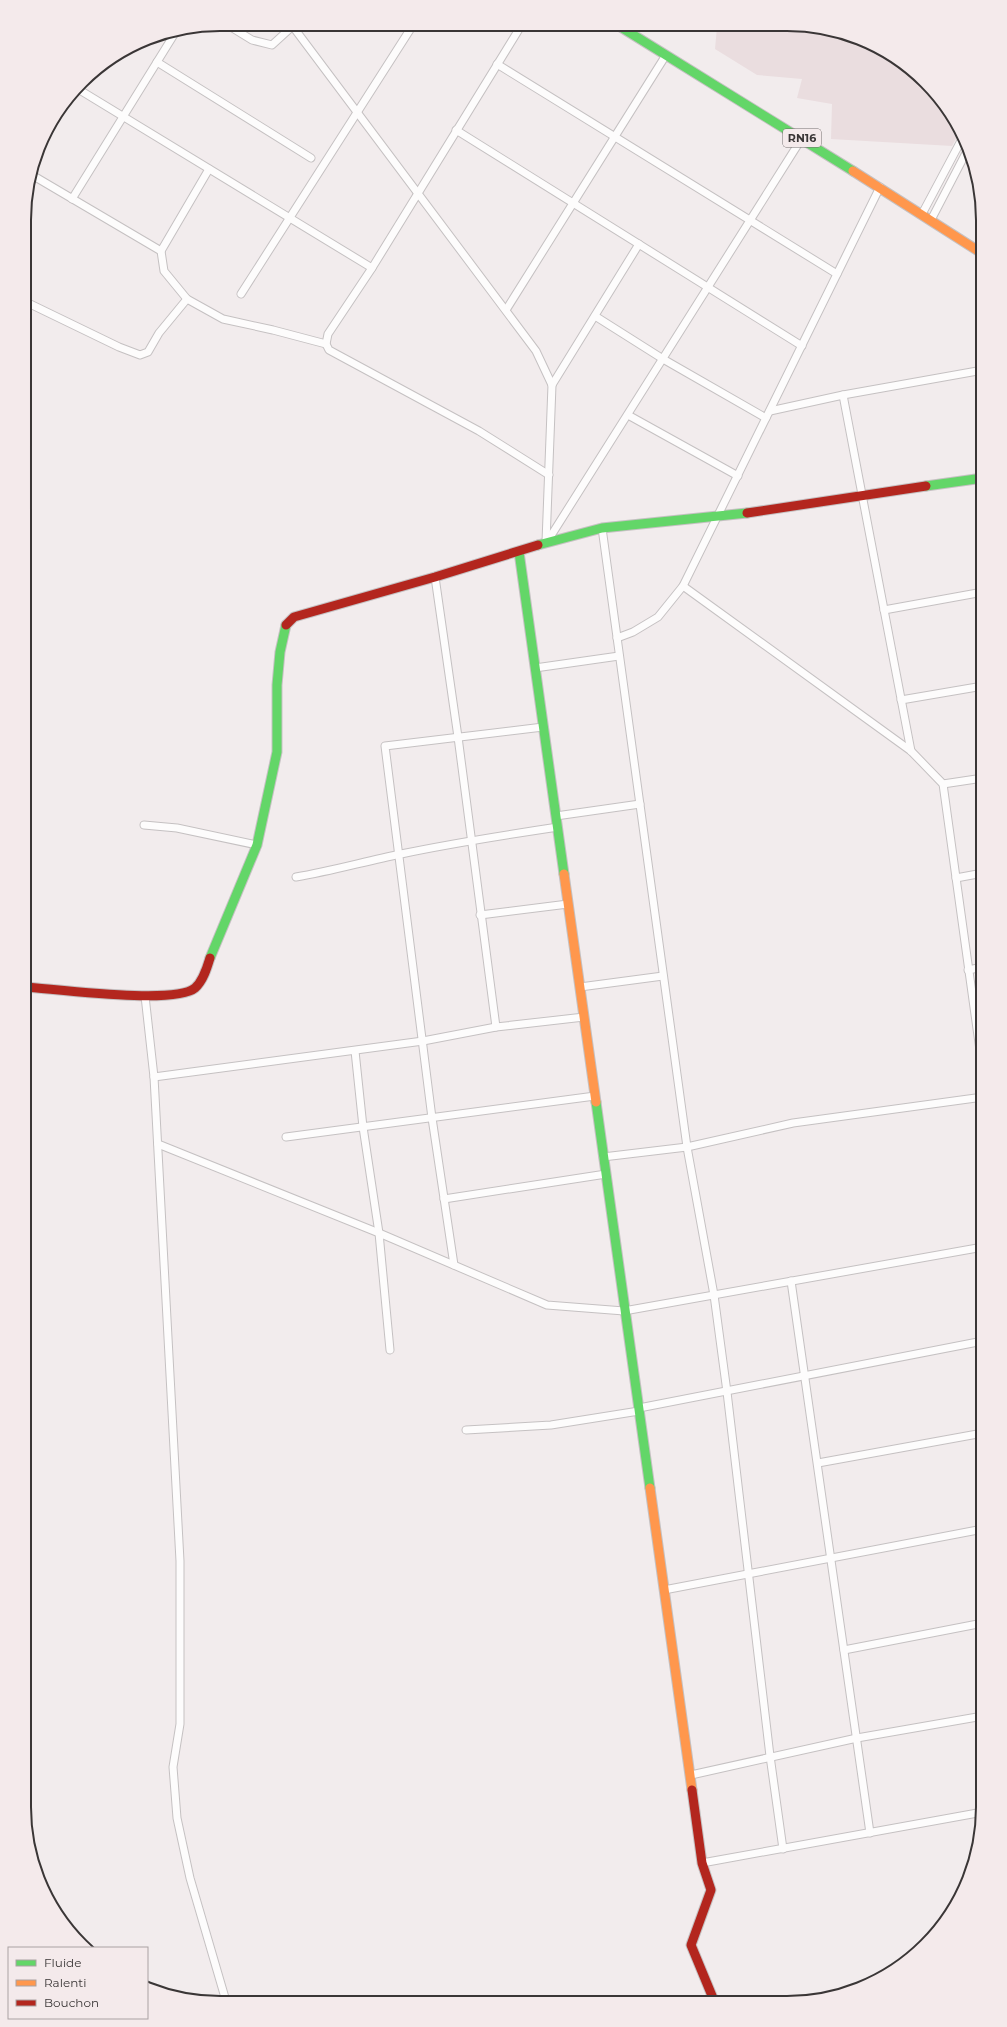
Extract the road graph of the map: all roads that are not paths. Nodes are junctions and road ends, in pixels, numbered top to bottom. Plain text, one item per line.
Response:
1 (237, 31) edge
2 (287, 31) edge
3 (297, 31) edge
4 (409, 31) edge
5 (518, 31) edge
6 (627, 31) edge
7 (173, 37) edge
8 (666, 55) junction
9 (157, 62) junction
10 (497, 64) junction
11 (81, 91) edge
12 (356, 113) junction
13 (123, 116) junction
14 (456, 130) junction
15 (616, 136) junction
16 (802, 138) junction
17 (960, 143) edge
18 (965, 155) edge
19 (311, 158) dead end
20 (209, 169) junction
21 (36, 177) edge
22 (880, 187) junction
23 (417, 194) junction
24 (72, 199) junction
25 (573, 203) junction
26 (922, 214) junction
27 (289, 217) junction
28 (751, 220) junction
29 (931, 220) junction
30 (639, 244) junction
31 (976, 249) edge
32 (160, 251) junction
33 (372, 268) junction
34 (837, 274) junction
35 (708, 288) junction
36 (242, 294) dead end
37 (186, 299) junction
38 (31, 304) edge
39 (506, 310) junction
40 (595, 316) junction
41 (326, 344) junction
42 (802, 346) junction
43 (663, 359) junction
44 (976, 371) edge
45 (552, 385) junction
46 (843, 395) junction
47 (628, 415) junction
48 (768, 415) junction
49 (549, 475) junction
50 (738, 476) junction
51 (976, 479) edge
52 (862, 496) junction
53 (718, 517) junction
54 (602, 528) junction
55 (546, 542) junction
56 (519, 552) junction
57 (435, 577) junction
58 (683, 586) junction
59 (976, 593) edge
60 (884, 610) junction
61 (617, 638) junction
62 (619, 656) junction
63 (535, 668) junction
64 (976, 687) edge
65 (901, 700) junction
66 (543, 727) junction
67 (458, 737) junction
68 (911, 752) junction
69 (976, 779) edge
70 (943, 784) junction
71 (640, 804) junction
72 (556, 816) junction
73 (144, 825) dead end
74 (558, 828) junction
75 (470, 841) junction
76 (257, 845) junction
77 (400, 854) junction
78 (976, 874) edge
79 (296, 877) dead end
80 (956, 878) junction
81 (568, 904) junction
82 (480, 915) junction
83 (976, 968) edge
84 (968, 970) junction
85 (663, 976) junction
86 (31, 987) edge
87 (580, 987) junction
88 (145, 996) junction
89 (584, 1017) junction
90 (976, 1023) edge
91 (496, 1026) junction
92 (423, 1041) junction
93 (355, 1051) junction
94 (154, 1077) junction
95 (595, 1096) junction
96 (976, 1099) edge
97 (432, 1118) junction
98 (363, 1127) junction
99 (286, 1137) dead end
100 (158, 1144) junction
101 (687, 1147) junction
102 (603, 1157) junction
103 (606, 1174) junction
104 (444, 1199) junction
105 (379, 1233) junction
106 (976, 1247) edge
107 (454, 1265) junction
108 (791, 1281) junction
109 (714, 1295) junction
110 (624, 1311) junction
111 (976, 1343) edge
112 (390, 1350) dead end
113 (804, 1376) junction
114 (727, 1392) junction
115 (639, 1410) junction
116 (466, 1430) dead end
117 (976, 1435) edge
118 (818, 1463) junction
119 (976, 1530) edge
120 (831, 1558) junction
121 (749, 1574) junction
122 (664, 1590) junction
123 (976, 1624) edge
124 (844, 1650) junction
125 (976, 1717) edge
126 (857, 1738) junction
127 (770, 1756) junction
128 (691, 1775) junction
129 (976, 1813) edge
130 (870, 1833) junction
131 (783, 1848) junction
132 (702, 1863) junction
133 (225, 1996) edge
134 (712, 1996) edge

1 - 2 street
3 - 12 street
4 - 12 street
5 - 10 street
6 - 8 street, RN16
7 - 9 street
8 - 15 street
8 - 16 street, RN16
9 - 13 street
9 - 19 street
10 - 14 street
10 - 15 street
11 - 13 street
12 - 23 street
12 - 27 street
13 - 20 street
13 - 24 street
14 - 23 street
14 - 25 street
15 - 25 street
15 - 28 street
16 - 22 street, RN16
16 - 28 street
17 - 26 street
18 - 29 street
20 - 27 street
20 - 32 street
21 - 24 street
22 - 26 street, RN16
22 - 34 street
23 - 33 street
23 - 39 street
24 - 32 street
25 - 30 street
25 - 39 street
26 - 29 street, RN16
27 - 33 street
27 - 36 street
28 - 34 street
28 - 35 street
29 - 31 street, RN16
30 - 35 street
30 - 40 street
32 - 37 street
33 - 41 street
34 - 42 street
35 - 42 street
35 - 43 street
37 - 38 street
37 - 41 street
39 - 45 street
40 - 43 street
40 - 45 street
41 - 49 street
42 - 48 street
43 - 47 street
43 - 48 street
44 - 46 street
45 - 49 street
46 - 48 street
46 - 52 street
47 - 50 street
47 - 55 street
48 - 50 street
49 - 55 street
50 - 53 street
51 - 52 street
52 - 53 street
52 - 60 street
53 - 54 street
53 - 58 street
54 - 55 street
54 - 61 street
55 - 56 street
56 - 57 street
56 - 63 street
57 - 67 street
57 - 76 street
58 - 61 street
58 - 68 street
59 - 60 street
60 - 65 street
61 - 62 street
62 - 63 street
62 - 71 street
63 - 66 street
64 - 65 street
65 - 68 street
66 - 67 street
66 - 72 street
67 - 75 street
67 - 77 street
68 - 70 street
69 - 70 street
70 - 80 street
71 - 72 street
71 - 85 street
72 - 74 street
73 - 76 street
74 - 75 street
74 - 81 street
75 - 77 street
75 - 82 street
76 - 88 street
77 - 79 street
77 - 92 street
78 - 80 street
80 - 84 street
81 - 82 street
81 - 87 street
82 - 91 street
83 - 84 street
84 - 90 street
85 - 87 street
85 - 101 street
86 - 88 street
87 - 89 street
88 - 94 street
89 - 91 street
89 - 95 street
91 - 92 street
92 - 93 street
92 - 97 street
93 - 94 street
93 - 98 street
94 - 100 street
95 - 97 street
95 - 102 street
96 - 101 street
97 - 98 street
97 - 104 street
98 - 99 street
98 - 105 street
100 - 105 street
100 - 133 street
101 - 102 street
101 - 109 street
102 - 103 street
103 - 104 street
103 - 110 street
104 - 107 street
105 - 107 street
105 - 112 street
106 - 108 street
107 - 110 street
108 - 109 street
108 - 113 street
109 - 110 street
109 - 114 street
110 - 115 street
111 - 113 street
113 - 114 street
113 - 118 street
114 - 115 street
114 - 121 street
115 - 116 street
115 - 122 street
117 - 118 street
118 - 120 street
119 - 120 street
120 - 121 street
120 - 124 street
121 - 122 street
121 - 127 street
122 - 128 street
123 - 124 street
124 - 126 street
125 - 126 street
126 - 127 street
126 - 130 street
127 - 128 street
127 - 131 street
128 - 132 street
129 - 130 street
130 - 131 street
131 - 132 street
132 - 134 street

